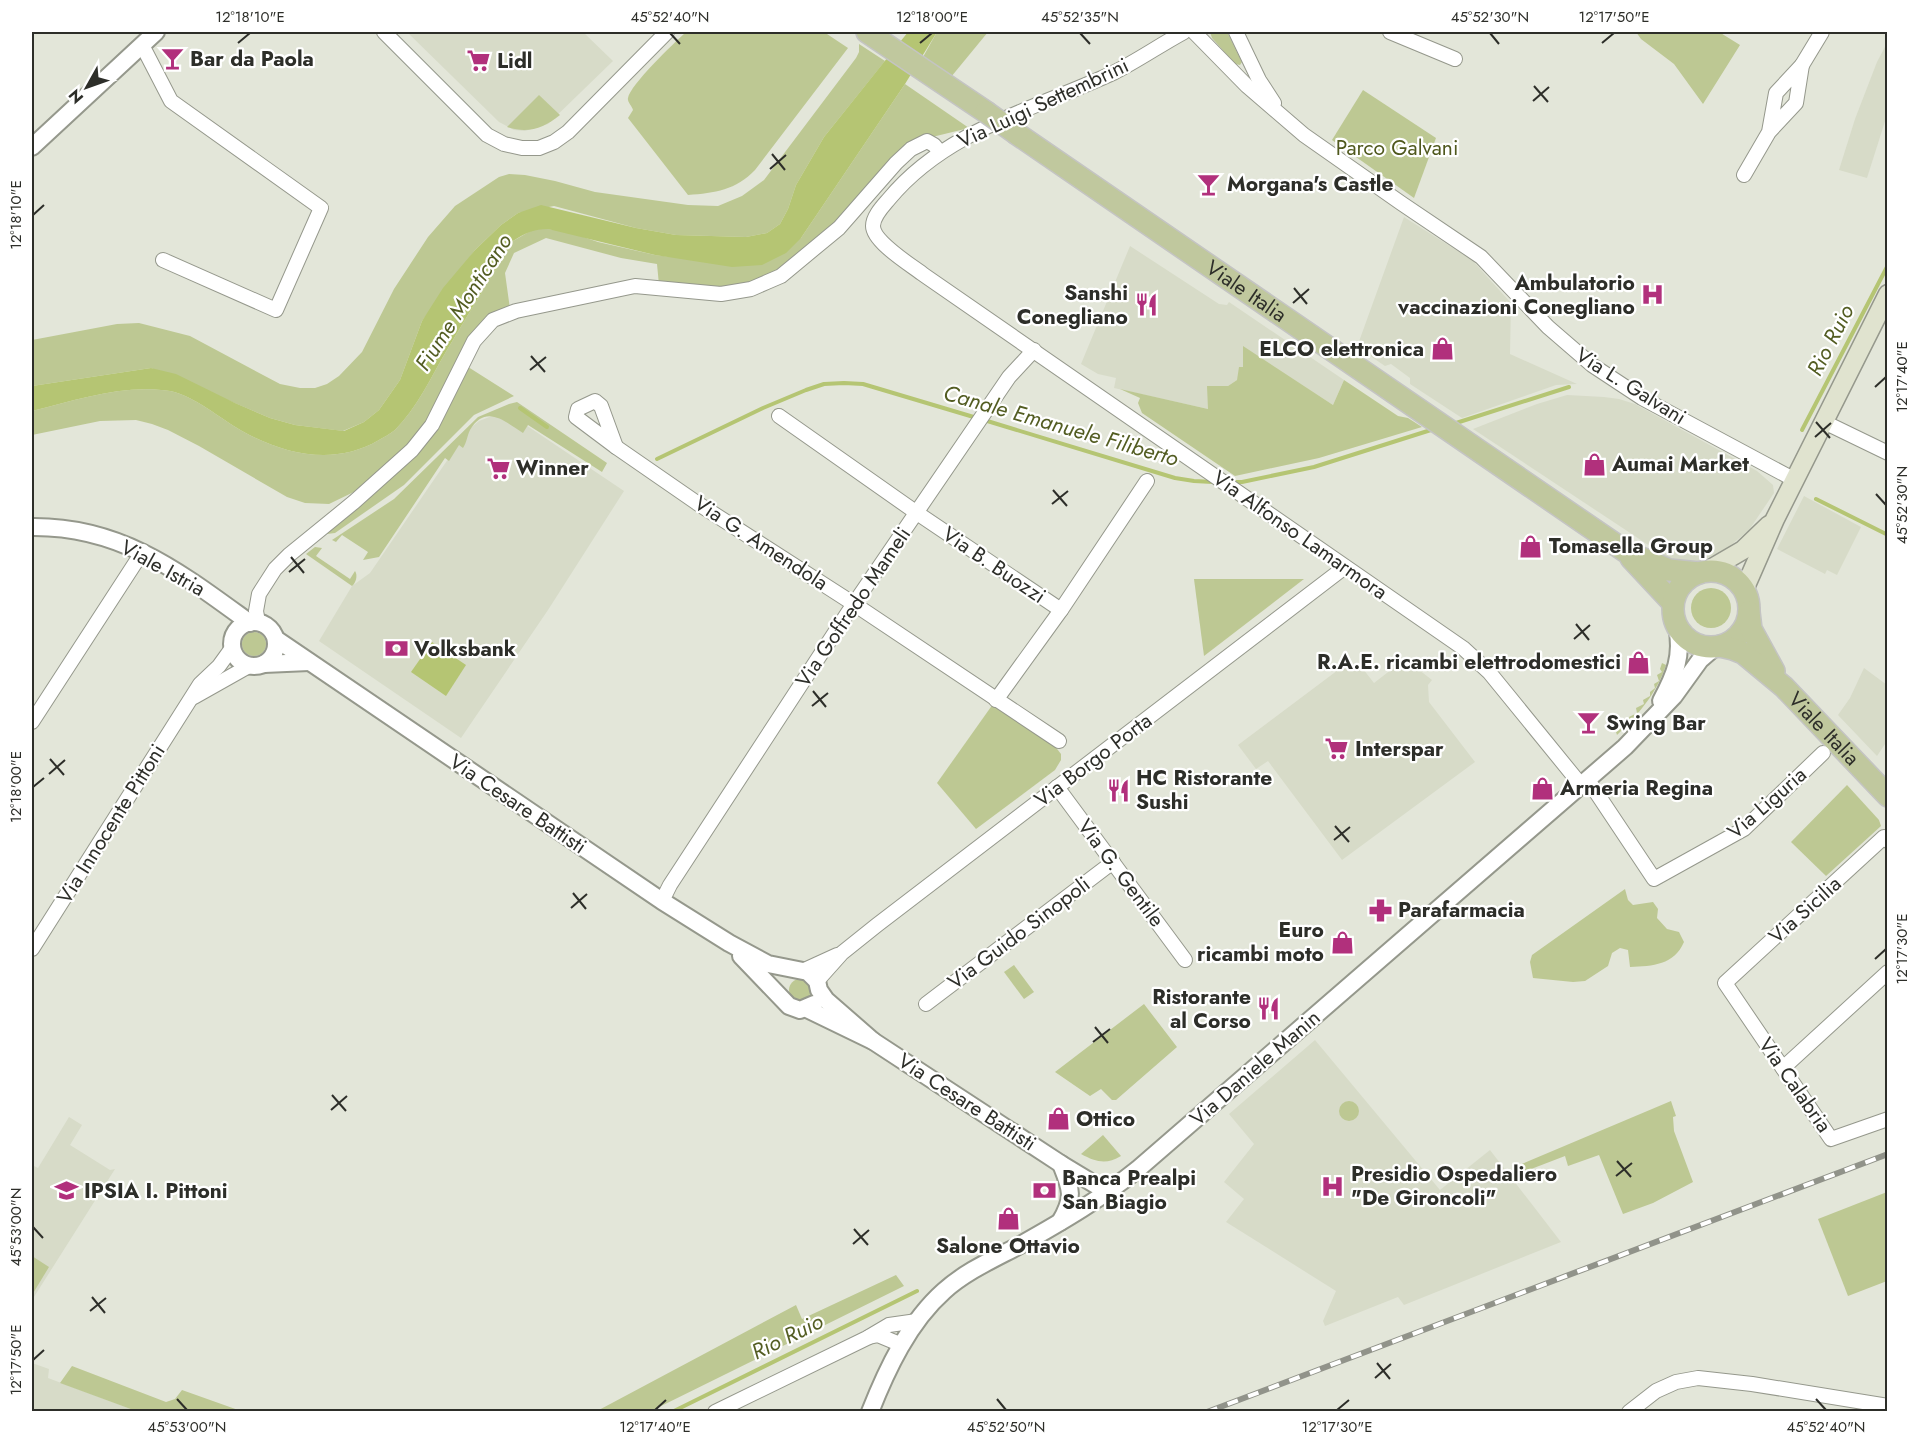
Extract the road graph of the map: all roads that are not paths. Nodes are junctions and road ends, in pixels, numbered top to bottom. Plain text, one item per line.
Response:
1 (156, 32) edge
2 (384, 32) edge
3 (667, 32) edge
4 (868, 32) edge
5 (1184, 32) edge
6 (1194, 32) edge
7 (1236, 32) edge
8 (1390, 32) edge
9 (1822, 32) edge
10 (142, 45) junction
11 (1455, 59) dead end
12 (1802, 65) junction
13 (1283, 117) junction
14 (1769, 132) junction
15 (32, 147) edge
16 (940, 152) junction
17 (1744, 175) dead end
18 (163, 260) dead end
19 (1887, 294) edge
20 (1034, 350) junction
21 (779, 416) dead end
22 (1824, 422) junction
23 (616, 447) dead end
24 (1887, 453) edge
25 (1796, 480) junction
26 (1147, 481) dead end
27 (917, 513) junction
28 (1775, 519) junction
29 (32, 527) edge
30 (143, 551) junction
31 (1624, 551) junction
32 (1345, 567) junction
33 (1703, 572) junction
34 (1744, 590) junction
35 (221, 602) junction
36 (1673, 603) junction
37 (854, 604) junction
38 (1061, 610) junction
39 (1749, 612) junction
40 (254, 622) junction
41 (1677, 626) junction
42 (276, 639) junction
43 (234, 641) junction
44 (1718, 647) junction
45 (309, 662) junction
46 (257, 665) junction
47 (1784, 687) junction
48 (190, 699) junction
49 (996, 700) junction
50 (1651, 720) junction
51 (32, 722) edge
52 (1059, 741) dead end
53 (1824, 753) dead end
54 (1585, 783) junction
55 (1057, 787) junction
56 (1887, 796) edge
57 (1886, 839) edge
58 (1113, 862) junction
59 (662, 901) junction
60 (729, 943) junction
61 (32, 949) edge
62 (842, 953) junction
63 (1185, 960) dead end
64 (799, 971) junction
65 (1887, 972) edge
66 (1725, 983) joint
67 (818, 985) junction
68 (781, 996) junction
69 (926, 1004) dead end
70 (807, 1009) junction
71 (873, 1041) junction
72 (1783, 1068) junction
73 (1887, 1119) edge
74 (1061, 1164) junction
75 (1109, 1193) junction
76 (1059, 1224) junction
77 (917, 1322) junction
78 (867, 1338) junction
79 (902, 1345) junction
80 (1887, 1406) edge
81 (715, 1412) edge
82 (870, 1412) edge
83 (1629, 1412) edge

1 - 10 street
2 - 3 street
4 - 31 main road, Viale Italia, bridge
5 - 16 street, Via Luigi Settembrini
6 - 13 street, Via L. Galvani
7 - 13 street
8 - 11 street
9 - 12 street
10 - 15 street
10 - 18 street
12 - 14 street
12 - 14 street
13 - 25 street, Via L. Galvani
14 - 17 street
16 - 20 street, Via Alfonso Lamarmora
16 - 40 street, Via Luigi Settembrini
19 - 22 main road
20 - 27 street, Via Goffredo Mameli
20 - 32 street, Via Alfonso Lamarmora
21 - 27 street, Via B. Buozzi
22 - 24 street
22 - 25 main road
23 - 37 street, Via G. Amendola
25 - 28 main road
26 - 38 street
27 - 37 street, Via Goffredo Mameli
27 - 38 street, Via B. Buozzi
28 - 33 main road
28 - 34 main road
29 - 30 street, Viale Istria
30 - 35 street, Viale Istria
30 - 51 street
31 - 33 main road, Viale Italia
31 - 36 main road, Viale Italia
32 - 54 street, Via Alfonso Lamarmora
32 - 55 street, Via Borgo Porta
33 - 34 main road
33 - 36 main road
34 - 39 main road
35 - 40 street, Viale Istria
35 - 43 street, Viale Istria
36 - 41 main road
37 - 49 street, Via G. Amendola
37 - 59 street, Via Goffredo Mameli
38 - 49 street
39 - 44 main road
39 - 47 main road, Viale Italia
40 - 42 street
40 - 43 street
41 - 44 main road
41 - 50 street, Via Daniele Manin
42 - 45 street, Via Cesare Battisti
42 - 46 street
43 - 46 street
43 - 48 street, Via Innocente Pittoni
44 - 47 main road, Viale Italia
44 - 50 street, Via Daniele Manin
45 - 46 street
45 - 59 street, Via Cesare Battisti
46 - 48 street, Via Innocente Pittoni
47 - 56 main road, Viale Italia
48 - 61 street, Via Innocente Pittoni
49 - 52 street, Via G. Amendola
50 - 54 street, Via Daniele Manin
53 - 54 street, Via Liguria
54 - 75 street, Via Daniele Manin
55 - 58 street, Via G. Gentile
55 - 62 street, Via Borgo Porta
57 - 66 street, Via Sicilia
58 - 63 street, Via G. Gentile
58 - 69 street, Via Guido Sinopoli
59 - 60 street, Via Cesare Battisti
60 - 64 street, Via Cesare Battisti
60 - 68 street, Via Cesare Battisti
62 - 64 street, Via Borgo Porta
62 - 67 street, Via Borgo Porta
64 - 67 street, Via Cesare Battisti
64 - 68 street
65 - 72 street
66 - 72 street, Via Calabria
67 - 70 street
67 - 71 street, Via Cesare Battisti
68 - 70 street, Via Cesare Battisti
70 - 71 street, Via Cesare Battisti
71 - 74 street, Via Cesare Battisti
72 - 73 street, Via Calabria
74 - 75 street, Via Cesare Battisti
74 - 76 street
75 - 76 street, Via Daniele Manin
76 - 77 street, Via Daniele Manin
77 - 78 street
77 - 79 street, Via Daniele Manin
78 - 79 street
78 - 81 street
79 - 82 street, Via Daniele Manin
80 - 83 street

